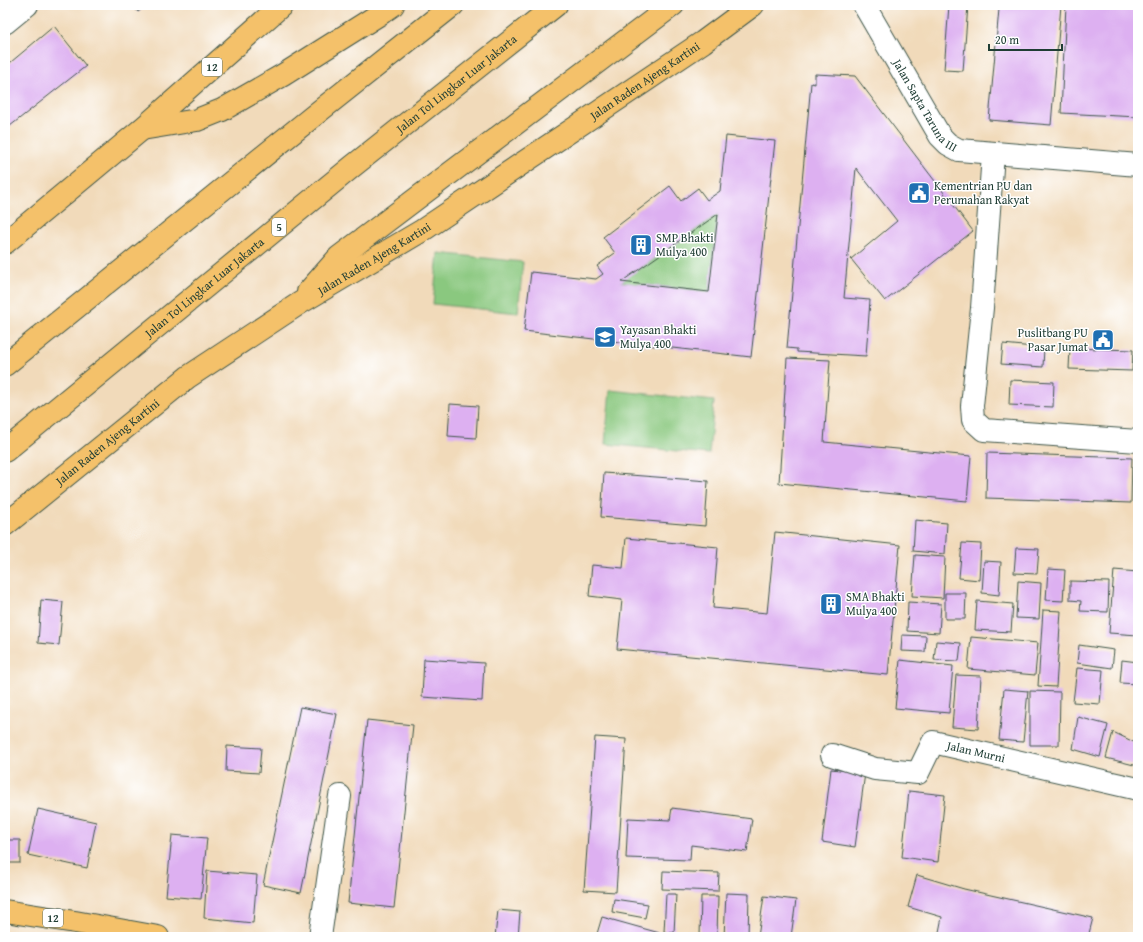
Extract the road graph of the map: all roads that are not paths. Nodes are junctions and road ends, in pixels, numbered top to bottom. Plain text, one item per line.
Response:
1 (27, 5) edge
2 (282, 5) edge
3 (393, 5) edge
4 (454, 5) edge
5 (556, 5) edge
6 (673, 5) edge
7 (753, 5) edge
8 (864, 5) edge
9 (5, 23) edge
10 (142, 129) junction
11 (993, 154) junction
12 (1138, 165) edge
13 (5, 244) edge
14 (300, 303) junction
15 (5, 366) edge
16 (1138, 441) edge
17 (5, 451) edge
18 (5, 525) edge
19 (832, 755) dead end
20 (1138, 789) edge
21 (340, 796) dead end
22 (5, 911) edge
23 (158, 937) edge
24 (320, 937) edge

1 - 9 street
2 - 10 highway, 12
3 - 10 highway
4 - 15 highway
5 - 17 highway, Jalan Tol Lingkar Luar Jakarta / 5
6 - 14 highway
7 - 14 highway, Jalan Raden Ajeng Kartini
8 - 11 street, Jalan Sapta Taruna III
10 - 13 highway, 12
11 - 12 street, Jalan Sapta Taruna III
11 - 16 street
14 - 18 highway, Jalan Raden Ajeng Kartini
19 - 20 street, Jalan Murni
21 - 24 street
22 - 23 highway, 12

